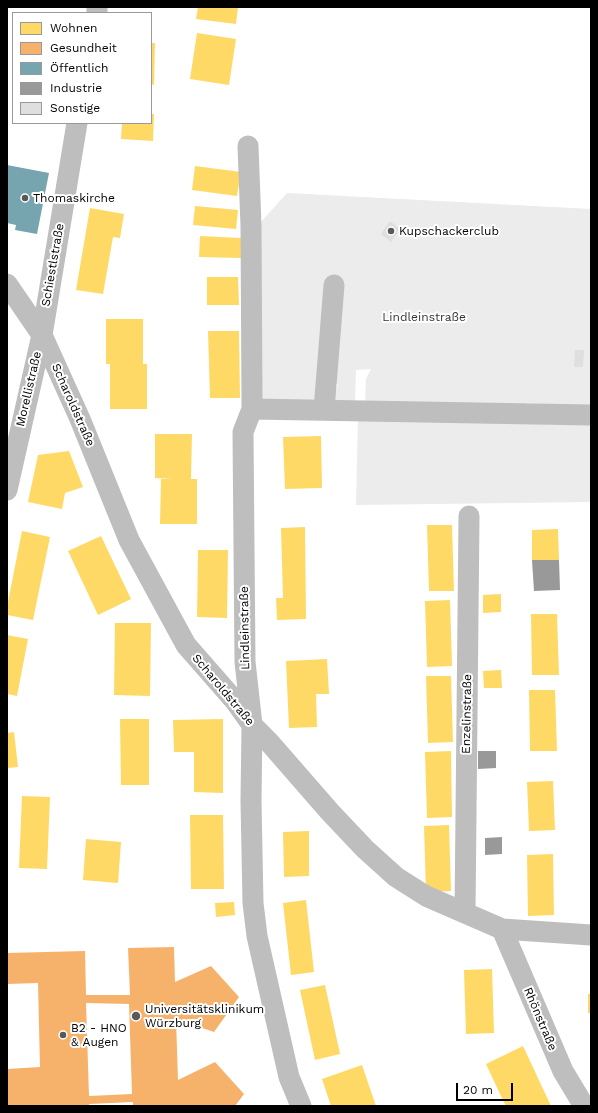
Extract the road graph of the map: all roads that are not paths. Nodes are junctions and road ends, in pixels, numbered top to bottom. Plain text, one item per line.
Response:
1 (77, 124) edge
2 (248, 146) dead end
3 (7, 284) edge
4 (334, 285) dead end
5 (42, 335) junction
6 (252, 409) junction
7 (324, 410) junction
8 (591, 415) edge
9 (7, 490) edge
10 (469, 516) dead end
11 (252, 725) junction
12 (465, 912) junction
13 (502, 929) junction
14 (591, 935) edge
15 (301, 1106) edge
16 (584, 1106) edge

1 - 5 street, Schiestlstraße
2 - 6 street, Lindleinstraße
3 - 5 street, Scharoldstraße
4 - 7 street
5 - 9 street, Morellistraße
5 - 11 street, Scharoldstraße
6 - 7 street
6 - 11 street, Lindleinstraße
7 - 8 street
10 - 12 street, Enzelinstraße
11 - 12 street, Scharoldstraße
11 - 15 street, Lindleinstraße
12 - 13 street, Scharoldstraße
13 - 14 street, Scharoldstraße
13 - 16 street, Rhönstraße

